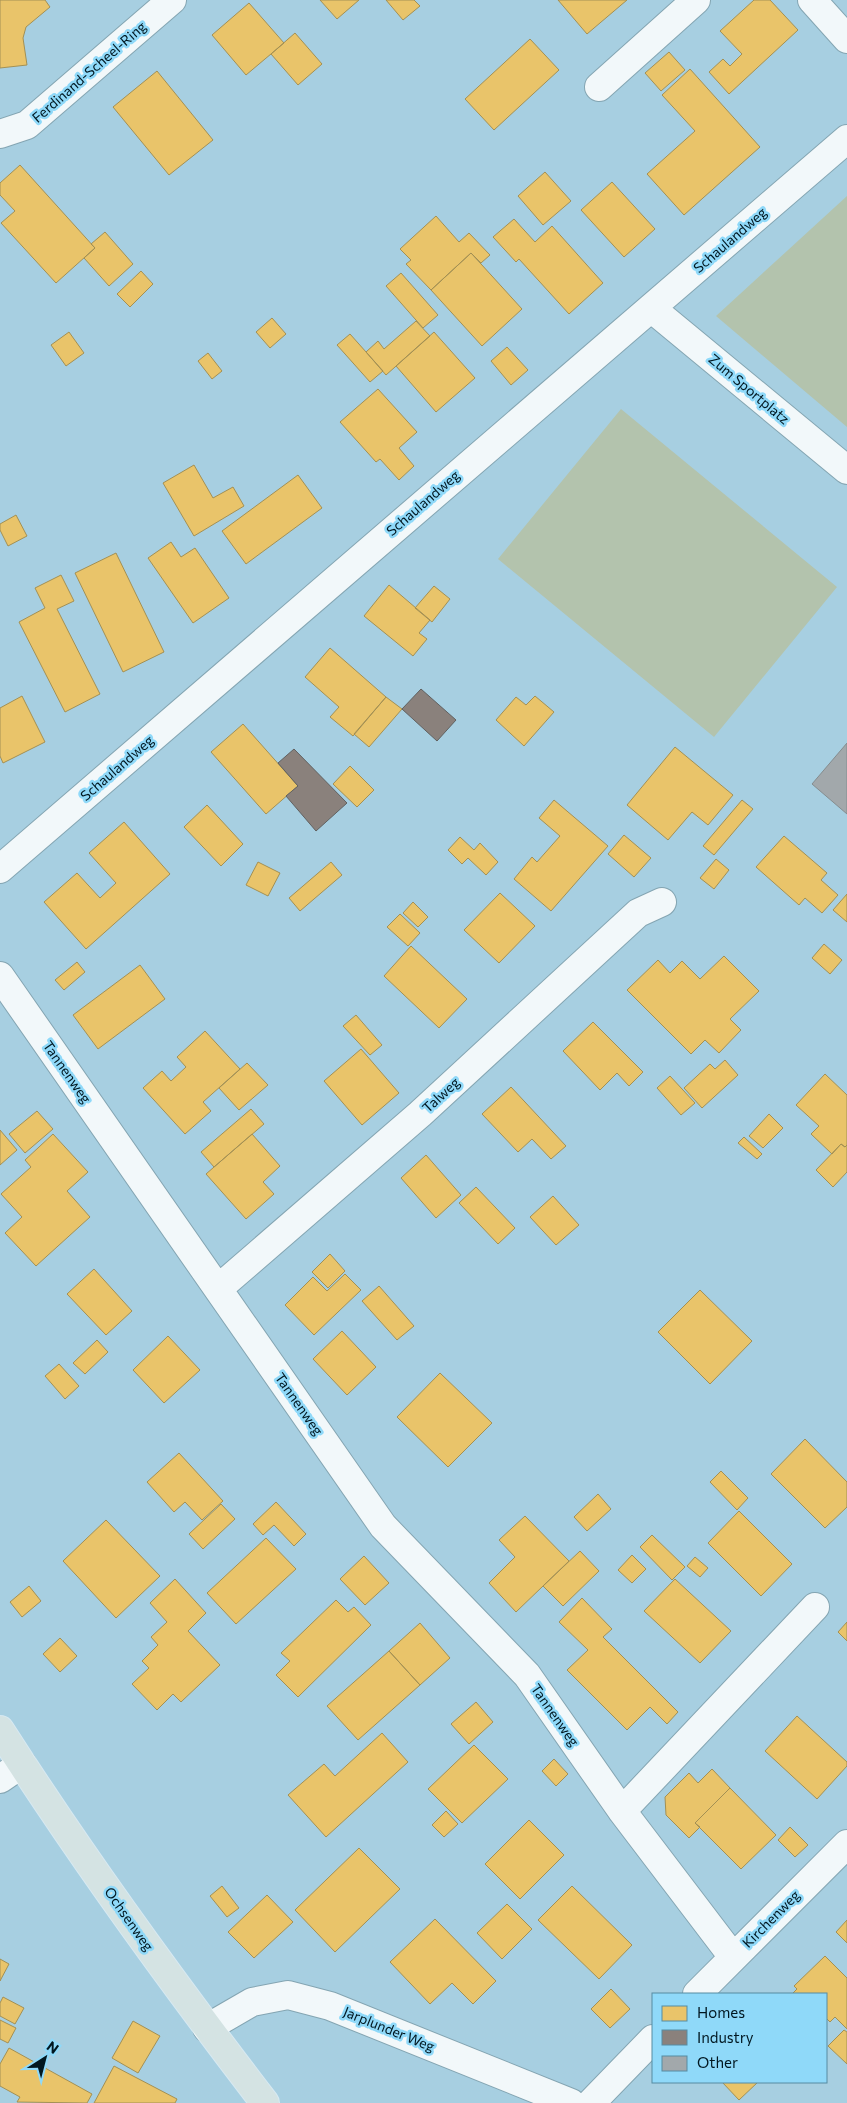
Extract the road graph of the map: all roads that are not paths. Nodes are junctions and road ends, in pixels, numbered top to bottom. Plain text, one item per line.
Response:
1 (172, 0) edge
2 (696, 0) edge
3 (812, 0) edge
4 (847, 39) edge
5 (599, 87) dead end
6 (0, 134) edge
7 (847, 139) edge
8 (651, 308) junction
9 (847, 470) edge
10 (0, 869) edge
11 (662, 902) dead end
12 (0, 976) edge
13 (219, 1288) junction
14 (815, 1607) dead end
15 (0, 1730) edge
16 (11, 1771) edge
17 (622, 1811) junction
18 (847, 1844) edge
19 (733, 1957) junction
20 (697, 1993) edge
21 (207, 2028) junction
22 (652, 2040) edge
23 (265, 2103) edge
24 (570, 2103) edge
25 (591, 2103) edge

1 - 6 street, Ferdinand-Scheel-Ring
2 - 5 street
3 - 4 street
7 - 8 street, Schaulandweg
8 - 9 street, Zum Sportplatz
8 - 10 street, Schaulandweg
11 - 13 street, Talweg
12 - 13 street, Tannenweg
13 - 17 street, Tannenweg
14 - 17 street
15 - 16 main road, Ochsenweg
16 - 21 main road, Ochsenweg
17 - 19 street, Tannenweg
18 - 19 street, Kirchenweg
19 - 20 street, Kirchenweg
21 - 23 main road, Ochsenweg
21 - 24 street, Jarplunder Weg
22 - 25 street

